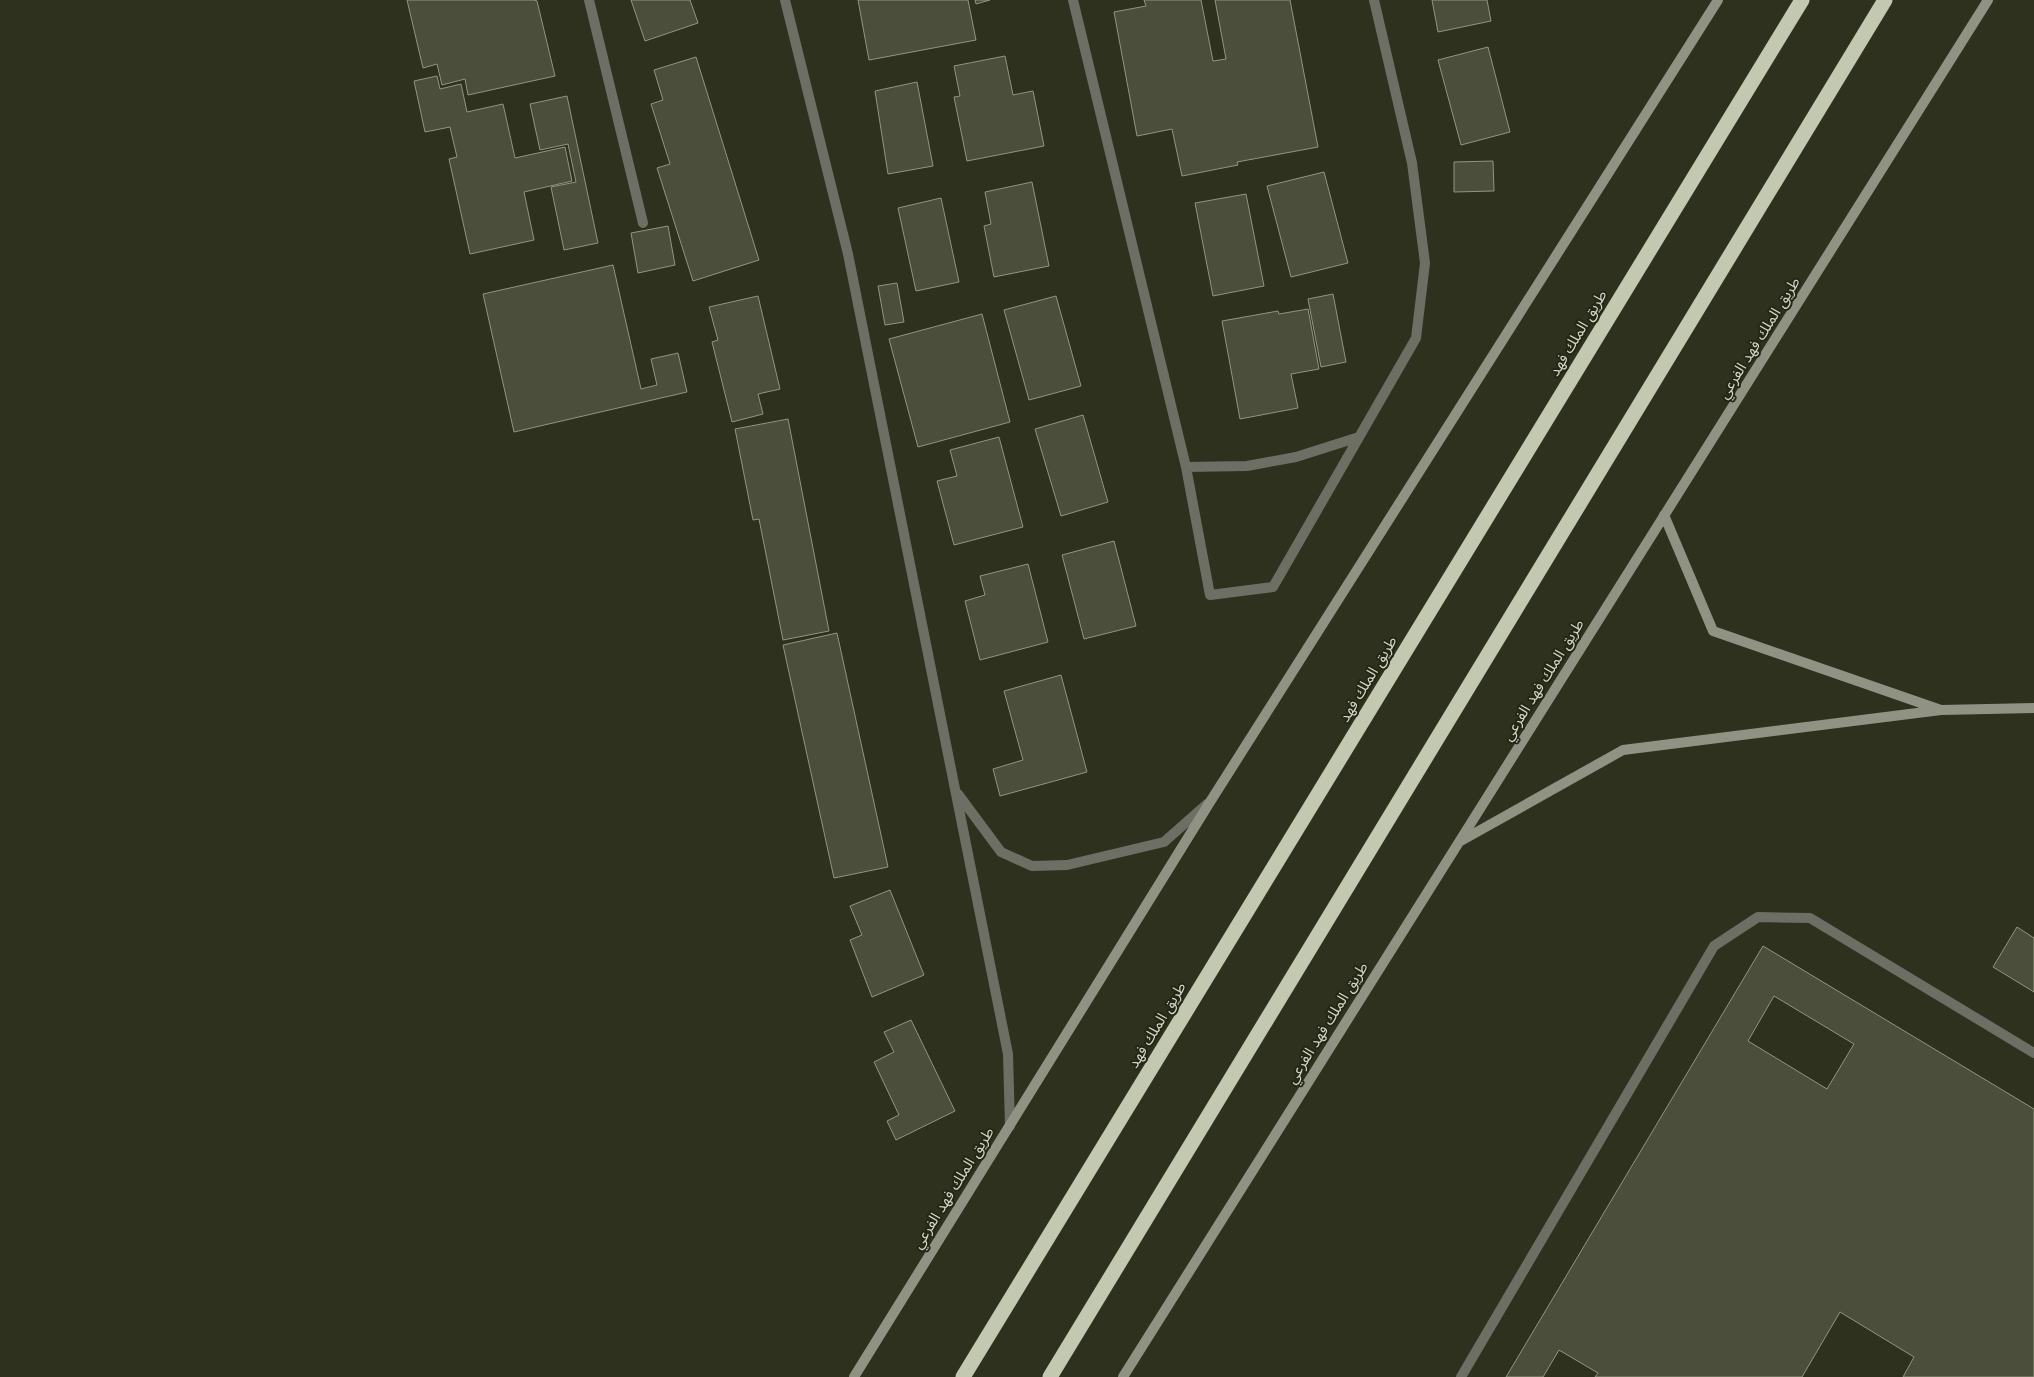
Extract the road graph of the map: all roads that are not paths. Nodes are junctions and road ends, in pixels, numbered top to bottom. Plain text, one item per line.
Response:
1 (588, 0) edge
2 (785, 0) edge
3 (1073, 0) edge
4 (1374, 0) edge
5 (1718, 0) edge
6 (1802, 0) edge
7 (1885, 0) edge
8 (1988, 0) edge
9 (643, 223) dead end
10 (1359, 437) junction
11 (1186, 467) junction
12 (1664, 516) junction
13 (2034, 708) edge
14 (1941, 710) junction
15 (956, 792) junction
16 (1210, 802) junction
17 (1458, 842) junction
18 (2034, 1052) edge
19 (1010, 1126) junction
20 (854, 1377) edge
21 (963, 1377) edge
22 (1050, 1377) edge
23 (1123, 1377) edge
24 (1461, 1377) edge

1 - 9 street
2 - 15 street
3 - 11 street
4 - 10 street
5 - 16 main road, طريق الملك فهد الفرعي
6 - 21 highway, طريق الملك فهد
7 - 22 highway
8 - 12 main road, طريق الملك فهد الفرعي
10 - 11 street
10 - 11 street
12 - 14 main road
12 - 17 main road, طريق الملك فهد الفرعي
13 - 14 main road
14 - 17 main road
15 - 16 street
15 - 19 street
16 - 19 main road, طريق الملك فهد الفرعي
17 - 23 main road, طريق الملك فهد الفرعي
18 - 24 street
19 - 20 main road, طريق الملك فهد الفرعي

